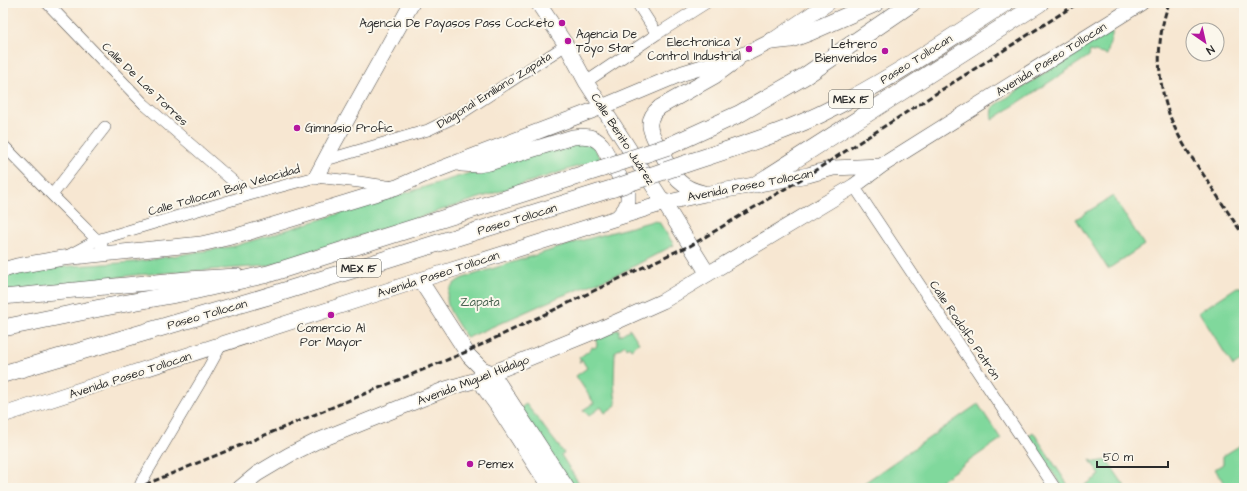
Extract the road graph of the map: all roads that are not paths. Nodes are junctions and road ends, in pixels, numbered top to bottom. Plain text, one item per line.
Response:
1 (47, 3) edge
2 (412, 3) edge
3 (538, 3) edge
4 (637, 3) edge
5 (706, 3) edge
6 (828, 3) edge
7 (876, 3) edge
8 (912, 3) edge
9 (1005, 3) edge
10 (1040, 3) edge
11 (1141, 3) edge
12 (657, 34) junction
13 (772, 41) junction
14 (566, 45) junction
15 (748, 53) junction
16 (586, 82) junction
17 (602, 106) junction
18 (105, 127) dead end
19 (3, 145) edge
20 (326, 160) junction
21 (454, 164) junction
22 (882, 166) junction
23 (316, 177) junction
24 (757, 184) junction
25 (854, 186) junction
26 (397, 187) junction
27 (705, 194) junction
28 (52, 195) junction
29 (248, 195) junction
30 (664, 202) junction
31 (618, 216) junction
32 (97, 240) junction
33 (112, 254) junction
34 (63, 258) junction
35 (3, 270) edge
36 (268, 274) junction
37 (708, 274) junction
38 (420, 280) junction
39 (3, 297) edge
40 (3, 328) edge
41 (221, 346) junction
42 (3, 374) edge
43 (485, 374) junction
44 (3, 415) edge
45 (247, 485) edge
46 (139, 488) edge
47 (550, 488) edge
48 (567, 488) edge
49 (1055, 488) edge

1 - 29 street, Calle De Las Torres
2 - 20 main road
3 - 14 main road, Calle Benito Juárez
4 - 12 street
5 - 12 street
6 - 13 main road
7 - 13 highway
8 - 36 highway, Paseo Tollocan / MEX 15, bridge
9 - 42 highway, Paseo Tollocan / MEX 15, bridge
10 - 24 highway
11 - 22 main road, Avenida Paseo Tollocan
12 - 16 street
13 - 15 main road
14 - 16 main road, Calle Benito Juárez
14 - 20 street, Diagonal Emiliano Zapata
15 - 17 main road
15 - 27 main road
16 - 17 main road, Calle Benito Juárez
17 - 21 main road
17 - 30 main road, Calle Benito Juárez
18 - 28 street
19 - 28 street
20 - 23 main road
21 - 26 main road
21 - 31 main road
22 - 24 main road, Avenida Paseo Tollocan
22 - 25 main road, Avenida Paseo Tollocan
23 - 26 street, Calle Tollocan Baja Velocidad
23 - 29 street, Calle Tollocan Baja Velocidad
24 - 27 main road, Avenida Paseo Tollocan
25 - 37 main road, Avenida Paseo Tollocan
25 - 49 street, Calle Rodolfo Patrón
26 - 33 main road
27 - 30 main road, Avenida Paseo Tollocan
28 - 32 street
29 - 32 street, Calle Tollocan Baja Velocidad
30 - 31 main road, Avenida Paseo Tollocan
30 - 37 main road, Calle Benito Juárez
31 - 38 main road, Avenida Paseo Tollocan
32 - 33 street
32 - 34 street, Calle Tollocan Baja Velocidad
33 - 34 main road
34 - 35 main road
36 - 39 main road
36 - 40 highway, Paseo Tollocan / MEX 15
37 - 43 main road, Avenida Miguel Hidalgo
38 - 41 main road, Avenida Paseo Tollocan
38 - 43 main road
41 - 44 main road, Avenida Paseo Tollocan
41 - 46 street
43 - 45 main road, Avenida Miguel Hidalgo
43 - 47 main road
43 - 48 main road

